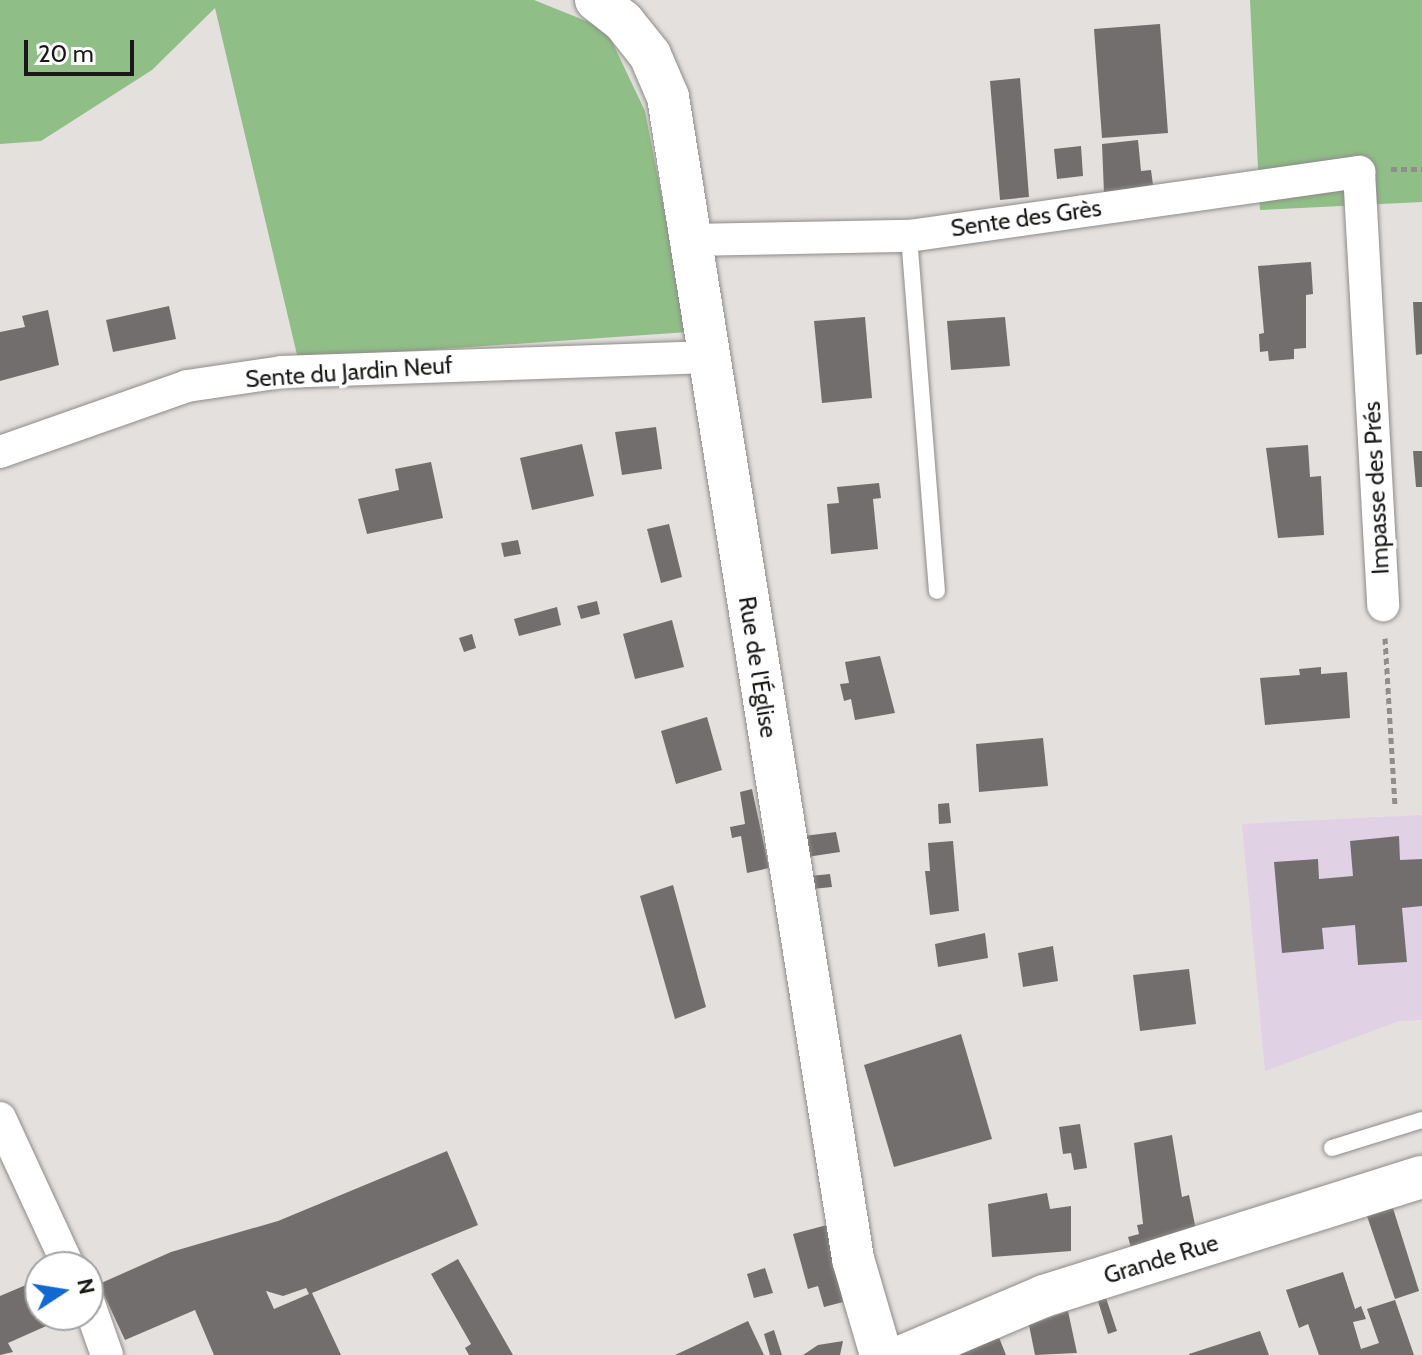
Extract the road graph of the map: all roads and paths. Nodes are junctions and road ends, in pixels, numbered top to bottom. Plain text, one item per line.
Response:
1 (596, 0) edge
2 (1359, 172) joint
3 (909, 236) junction
4 (692, 240) junction
5 (709, 357) junction
6 (0, 452) edge
7 (937, 591) dead end
8 (1383, 605) joint
9 (1395, 804) dead end
10 (0, 1118) edge
11 (1422, 1120) edge
12 (1332, 1148) dead end
13 (1422, 1177) edge
14 (62, 1251) edge
15 (99, 1331) edge
16 (107, 1355) edge
17 (881, 1355) edge
18 (905, 1355) edge

1 - 4 street, Rue de l'Église
2 - 3 street, Sente des Grès
2 - 8 street, Impasse des Prés
3 - 4 street, Sente des Grès
3 - 7 lane
4 - 5 street, Rue de l'Église
5 - 6 street, Sente du Jardin Neuf
5 - 17 street, Rue de l'Église
8 - 9 path, Impasse des Prés
10 - 14 street
11 - 12 lane
13 - 18 street, Grande Rue
15 - 16 street

